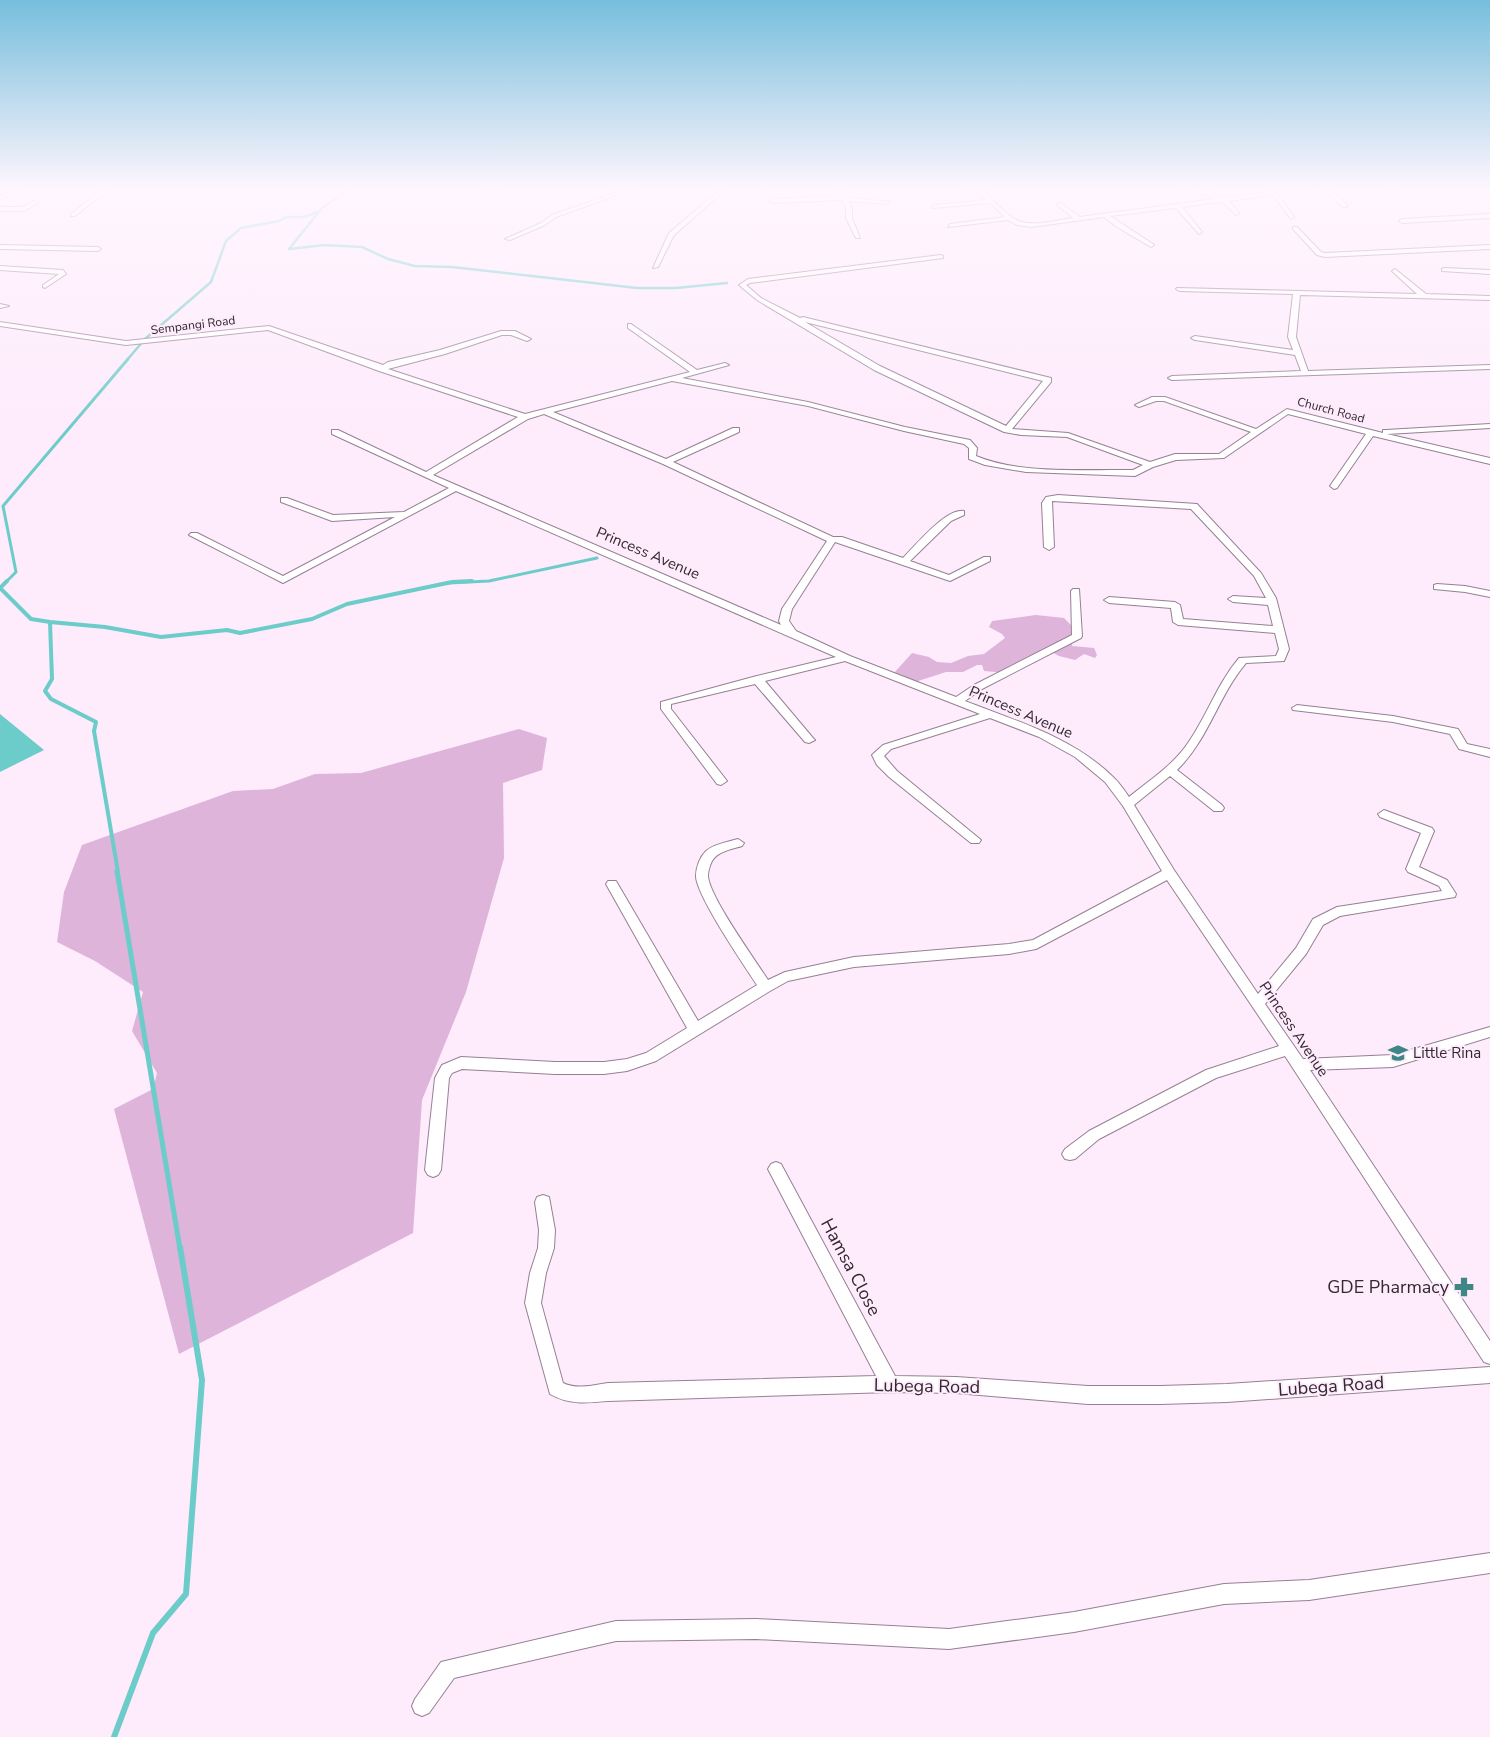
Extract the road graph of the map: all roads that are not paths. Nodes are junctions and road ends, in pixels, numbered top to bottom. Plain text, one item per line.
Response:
1 (17, 269) edge
2 (848, 269) edge
3 (1444, 270) dead end
4 (1395, 271) dead end
5 (1490, 272) edge
6 (45, 286) dead end
7 (1179, 289) dead end
8 (1297, 292) junction
9 (1424, 296) junction
10 (1490, 298) edge
11 (791, 316) junction
12 (0, 324) edge
13 (631, 326) dead end
14 (1195, 338) dead end
15 (526, 339) dead end
16 (1297, 353) junction
17 (725, 365) dead end
18 (383, 368) junction
19 (1490, 368) edge
20 (696, 373) junction
21 (1305, 373) junction
22 (1172, 378) dead end
23 (673, 379) junction
24 (1139, 405) dead end
25 (545, 412) junction
26 (526, 417) junction
27 (1490, 426) edge
28 (736, 430) dead end
29 (1007, 430) junction
30 (1255, 431) junction
31 (335, 432) dead end
32 (1371, 433) junction
33 (1490, 461) edge
34 (666, 462) junction
35 (1150, 465) junction
36 (426, 475) junction
37 (1334, 486) dead end
38 (456, 488) junction
39 (284, 500) dead end
40 (961, 513) dead end
41 (406, 514) junction
42 (194, 535) dead end
43 (832, 540) junction
44 (1049, 547) dead end
45 (987, 559) dead end
46 (904, 562) junction
47 (1437, 587) dead end
48 (1076, 591) dead end
49 (1490, 594) edge
50 (1233, 599) dead end
51 (1109, 600) dead end
52 (1272, 602) junction
53 (1280, 630) junction
54 (792, 633) junction
55 (846, 658) junction
56 (757, 679) junction
57 (956, 702) junction
58 (1297, 708) dead end
59 (989, 715) junction
60 (809, 740) dead end
61 (1490, 753) edge
62 (1169, 769) junction
63 (721, 781) dead end
64 (1128, 804) junction
65 (1218, 808) dead end
66 (1384, 814) dead end
67 (975, 840) dead end
68 (738, 843) dead end
69 (1169, 873) junction
70 (612, 884) dead end
71 (765, 987) junction
72 (1258, 1004) junction
73 (696, 1030) junction
74 (1490, 1032) edge
75 (1288, 1049) junction
76 (1299, 1065) junction
77 (1070, 1154) dead end
78 (433, 1170) dead end
79 (776, 1170) dead end
80 (543, 1202) dead end
81 (1490, 1356) edge
82 (1490, 1375) edge
83 (890, 1384) junction
84 (1490, 1563) edge
85 (422, 1706) dead end

1 - 6 street
2 - 11 street
3 - 5 street
4 - 9 street
7 - 8 street
8 - 9 street
8 - 16 street
9 - 10 street
11 - 29 street
11 - 29 street
12 - 18 street, Sempangi Road
13 - 20 street
14 - 16 street
15 - 18 street
16 - 21 street
17 - 20 street
18 - 26 street, Sempangi Road
19 - 21 street
20 - 23 street
21 - 22 street
23 - 25 street
23 - 35 street, Church Road
24 - 30 street
25 - 26 street
25 - 34 street
26 - 36 street
27 - 32 street
28 - 34 street
29 - 35 street
30 - 32 street, Church Road
30 - 35 street, Church Road
31 - 36 street, Princess Avenue
32 - 33 street, Church Road
32 - 37 street
34 - 43 street
36 - 38 street, Princess Avenue
38 - 41 street
38 - 54 street, Princess Avenue
39 - 41 street
40 - 46 street
41 - 42 street
43 - 46 street
43 - 54 street
44 - 52 street
45 - 46 street
47 - 49 street
48 - 57 street
50 - 52 street
51 - 53 street
52 - 53 street
53 - 62 street
54 - 55 street, Princess Avenue
55 - 56 street
55 - 57 street, Princess Avenue
56 - 60 street
56 - 63 street
57 - 59 street, Princess Avenue
58 - 61 street
59 - 64 street, Princess Avenue
59 - 67 street
62 - 64 street
62 - 65 street
64 - 69 street, Princess Avenue
66 - 72 street
68 - 71 street
69 - 71 street
69 - 72 street, Princess Avenue
70 - 73 street
71 - 73 street
72 - 75 street, Princess Avenue
73 - 78 street
74 - 76 street
75 - 76 street, Princess Avenue
75 - 77 street
76 - 81 street, Princess Avenue
79 - 83 street, Hamsa Close
80 - 83 street, Lubega Road
82 - 83 street, Lubega Road
84 - 85 street

